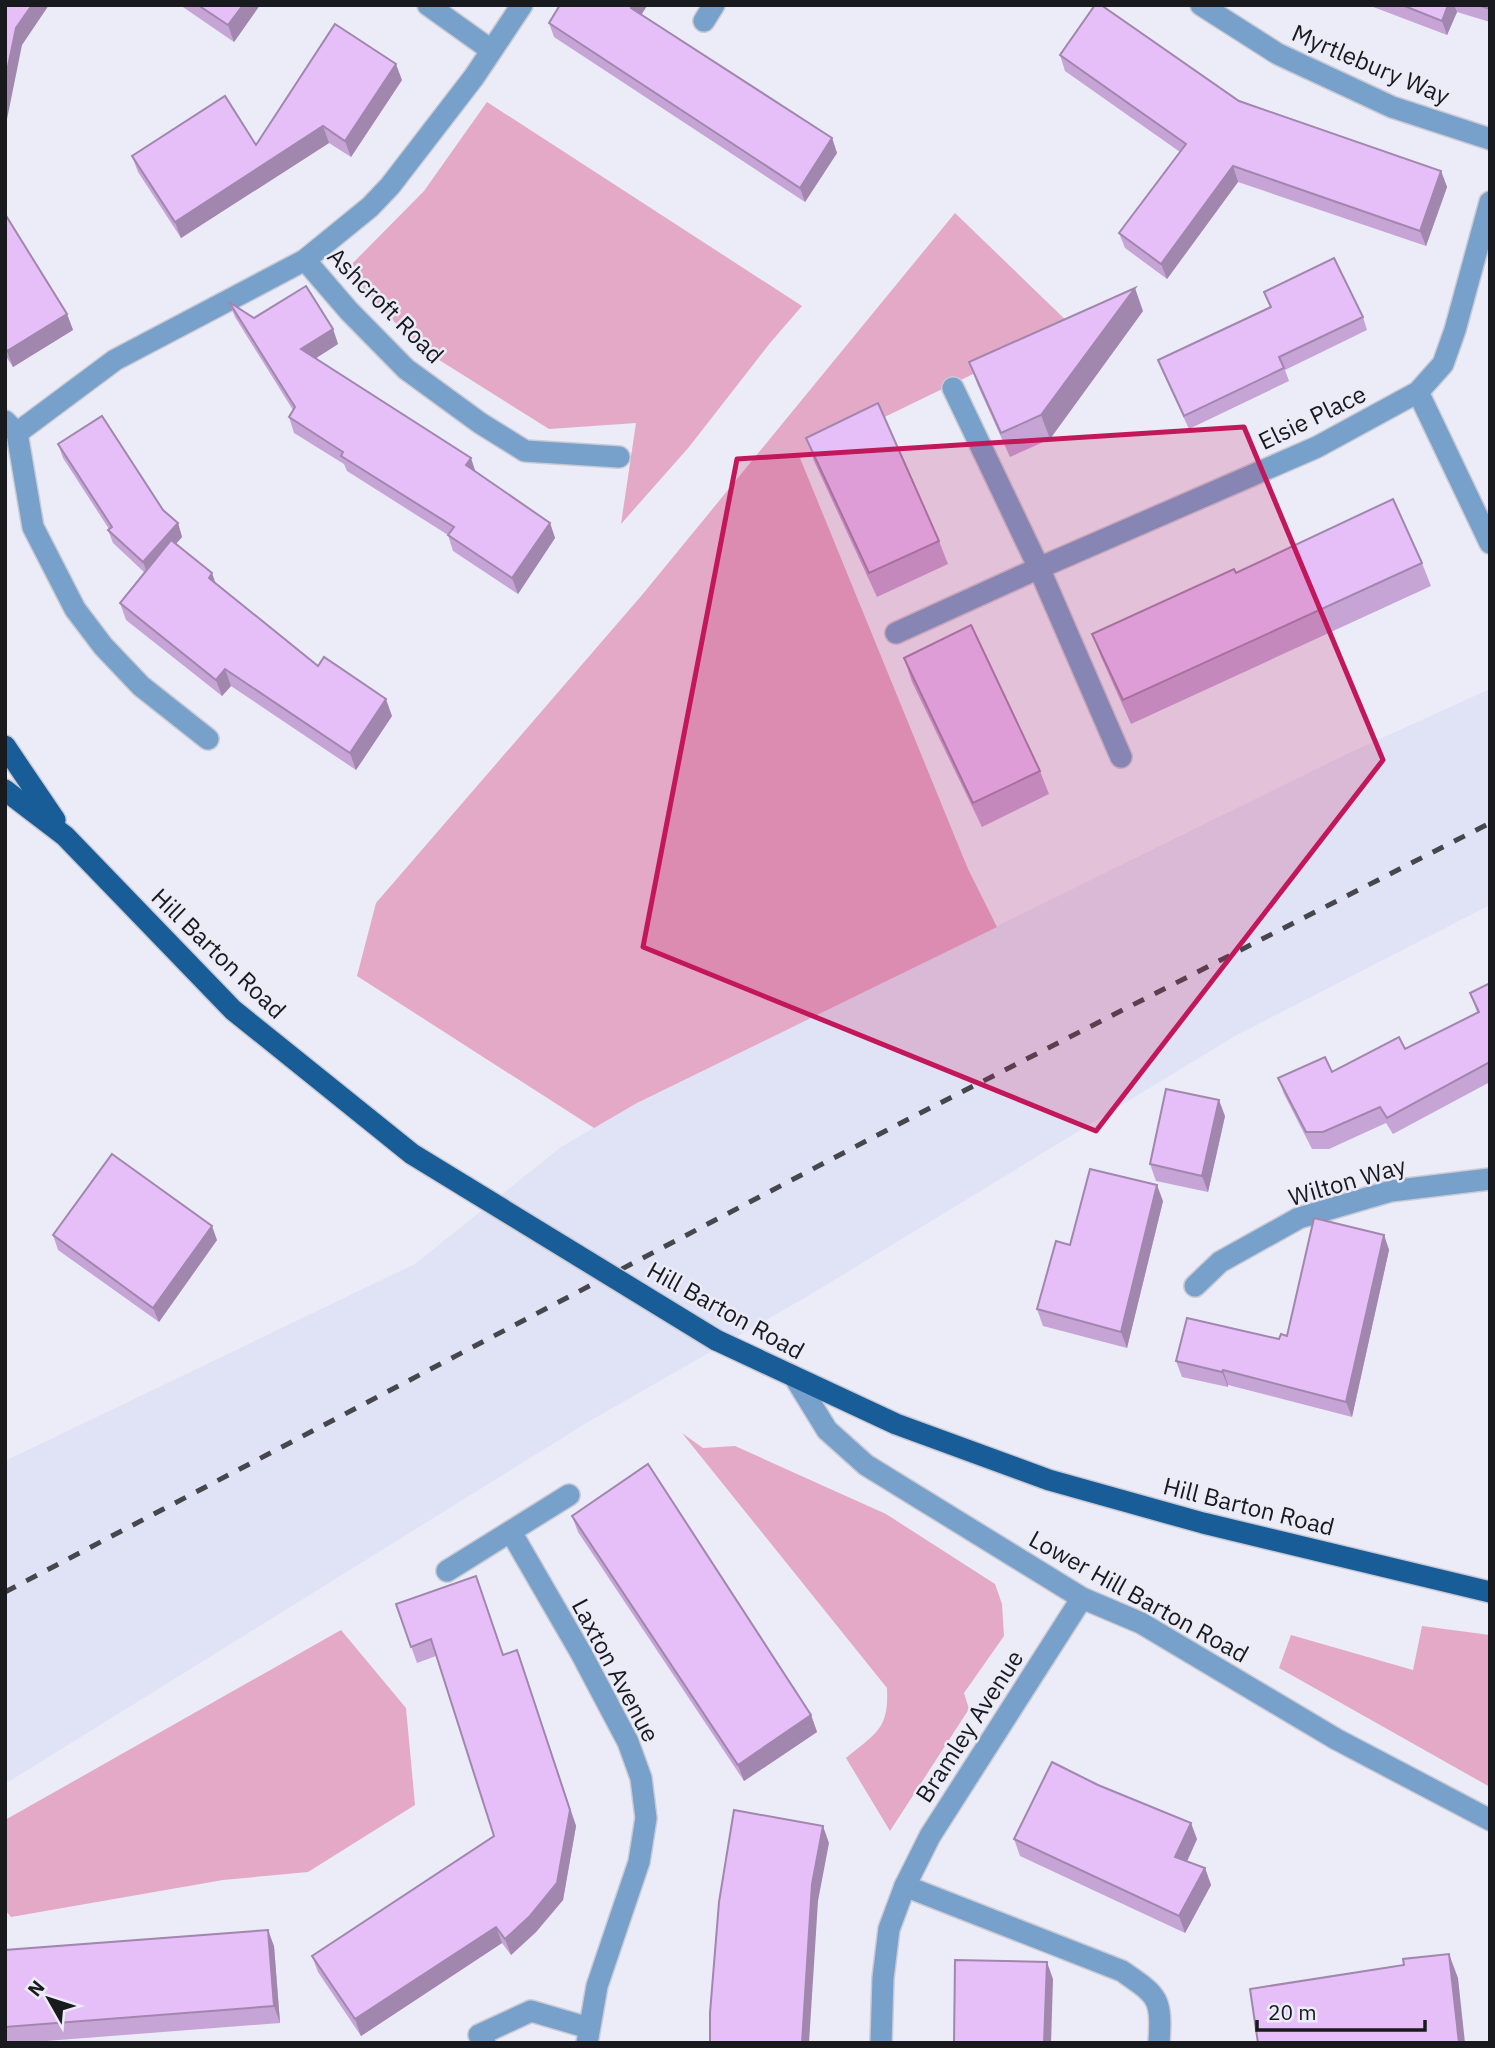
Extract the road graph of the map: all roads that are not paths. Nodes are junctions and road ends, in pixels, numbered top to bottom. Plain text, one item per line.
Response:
1 (428, 5) edge
2 (522, 5) edge
3 (1201, 5) edge
4 (491, 50) junction
5 (1490, 139) edge
6 (1490, 202) edge
7 (305, 260) junction
8 (953, 388) dead end
9 (1418, 392) junction
10 (11, 427) edge
11 (619, 457) dead end
12 (1490, 543) edge
13 (1039, 568) junction
14 (896, 633) dead end
15 (208, 739) dead end
16 (5, 746) edge
17 (1121, 757) dead end
18 (5, 790) edge
19 (65, 836) junction
20 (1490, 1179) edge
21 (1195, 1286) dead end
22 (795, 1378) junction
23 (569, 1495) dead end
24 (510, 1532) junction
25 (447, 1571) dead end
26 (1490, 1592) edge
27 (1082, 1598) junction
28 (1490, 1820) edge
29 (905, 1886) junction
30 (588, 2036) edge
31 (485, 2043) edge
32 (881, 2043) edge
33 (1158, 2043) edge

1 - 4 street
2 - 4 street, Ashcroft Road
3 - 5 street, Myrtlebury Way
4 - 7 street, Ashcroft Road
6 - 9 street, Elsie Place
7 - 10 street, Ashcroft Road
7 - 11 street, Ashcroft Road
8 - 13 street
9 - 12 street
9 - 13 street, Elsie Place
10 - 15 street, Ashcroft Road
13 - 14 street, Elsie Place
13 - 17 street
16 - 19 main road, Hill Barton Road
18 - 19 main road, Hill Barton Road
19 - 22 main road, Hill Barton Road, bridge
20 - 21 street, Wilton Way
22 - 26 main road, Hill Barton Road
22 - 27 street, Lower Hill Barton Road
23 - 24 street
24 - 25 street
24 - 30 street, Laxton Avenue
27 - 28 street, Lower Hill Barton Road
27 - 29 street, Bramley Avenue
29 - 32 street, Bramley Avenue
29 - 33 street
30 - 31 street

